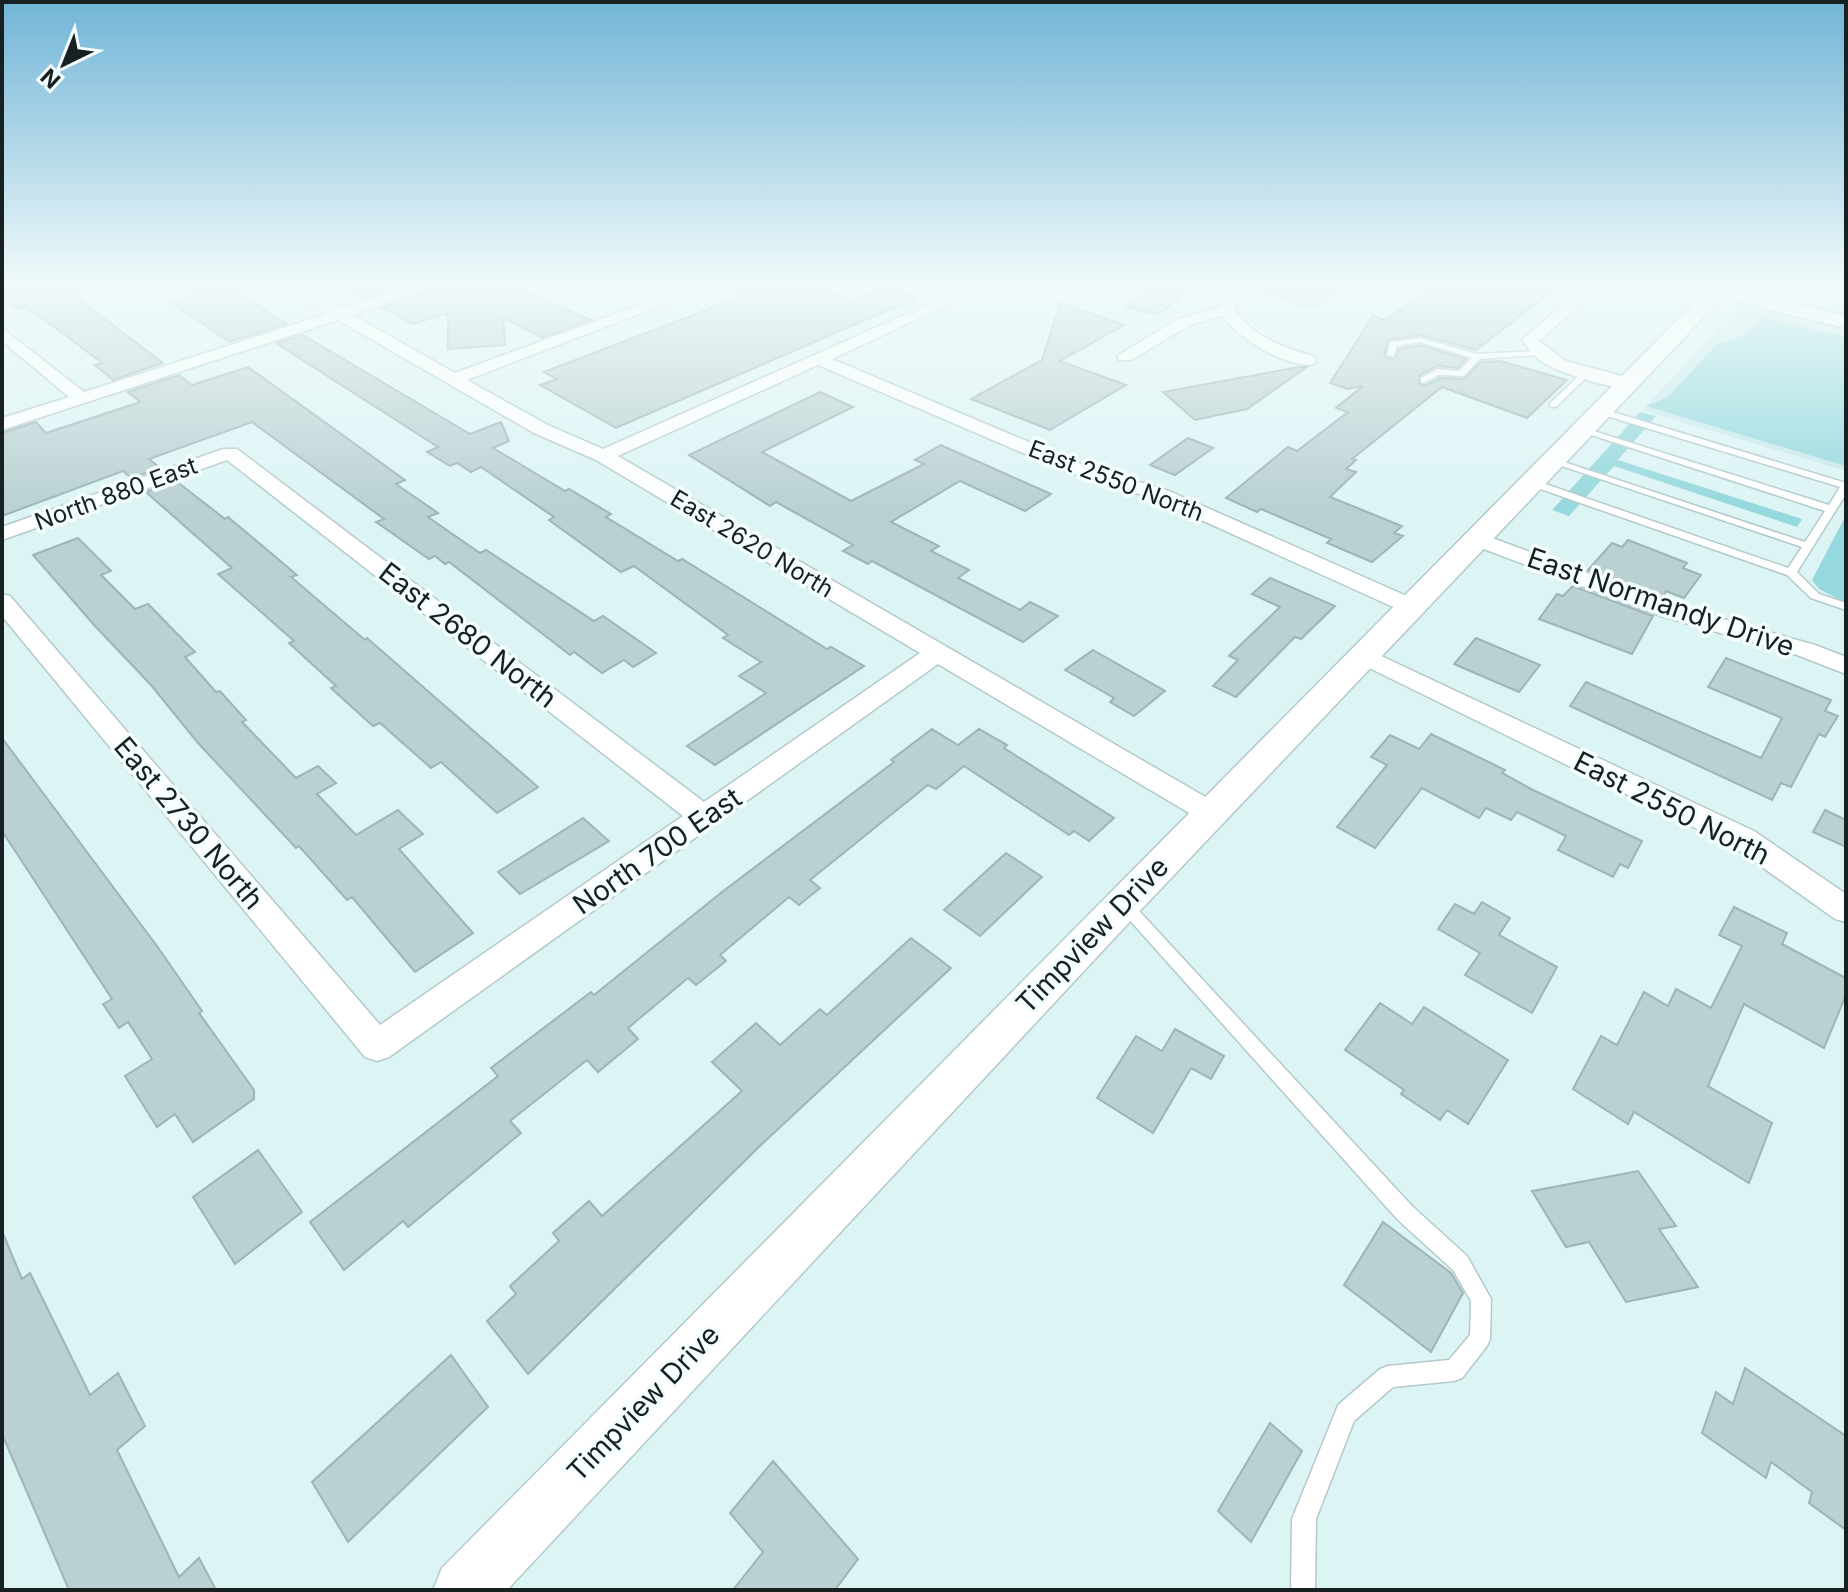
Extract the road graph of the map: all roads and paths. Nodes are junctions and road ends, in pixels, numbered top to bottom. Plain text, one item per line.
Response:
1 (34, 359) edge
2 (199, 359) edge
3 (419, 359) edge
4 (507, 359) edge
5 (1476, 359) edge
6 (1554, 359) edge
7 (1639, 359) edge
8 (820, 360) joint
9 (1588, 372) junction
10 (454, 379) junction
11 (1424, 380) dead end
12 (81, 398) junction
13 (1590, 407) junction
14 (2, 424) edge
15 (230, 453) joint
16 (603, 456) junction
17 (1541, 471) junction
18 (1846, 486) edge
19 (1831, 509) junction
20 (2, 534) edge
21 (1476, 538) junction
22 (1808, 546) junction
23 (1791, 573) junction
24 (2, 601) edge
25 (1410, 606) junction
26 (1846, 607) edge
27 (935, 654) junction
28 (1362, 655) junction
29 (1846, 666) edge
30 (1211, 813) junction
31 (705, 818) junction
32 (1123, 903) junction
33 (1846, 910) edge
34 (377, 1046) joint
35 (464, 1590) edge
36 (1303, 1590) edge

1 - 12 street
2 - 12 street
3 - 10 street, East 2620 North
4 - 10 street
5 - 11 lane
6 - 9 street
7 - 13 street, Timpview Drive
8 - 16 street
8 - 25 street, East 2550 North
9 - 13 street
9 - 13 lane
10 - 16 street, East 2620 North
12 - 14 street
13 - 17 street, Timpview Drive
13 - 18 lane
13 - 19 lane
15 - 20 street, North 880 East
15 - 31 street, East 2680 North
16 - 27 street, East 2620 North
17 - 21 street, Timpview Drive
17 - 22 lane
17 - 23 lane
18 - 19 lane
19 - 22 lane
21 - 25 street, Timpview Drive
21 - 29 street, East Normandy Drive
22 - 23 lane
23 - 26 lane
24 - 34 street, East 2730 North
25 - 28 street, Timpview Drive
27 - 30 street, East 2620 North
27 - 31 street, North 700 East
28 - 30 street, Timpview Drive
28 - 33 street, East 2550 North
30 - 32 street, Timpview Drive
31 - 34 street, North 700 East
32 - 35 street, Timpview Drive
32 - 36 lane

